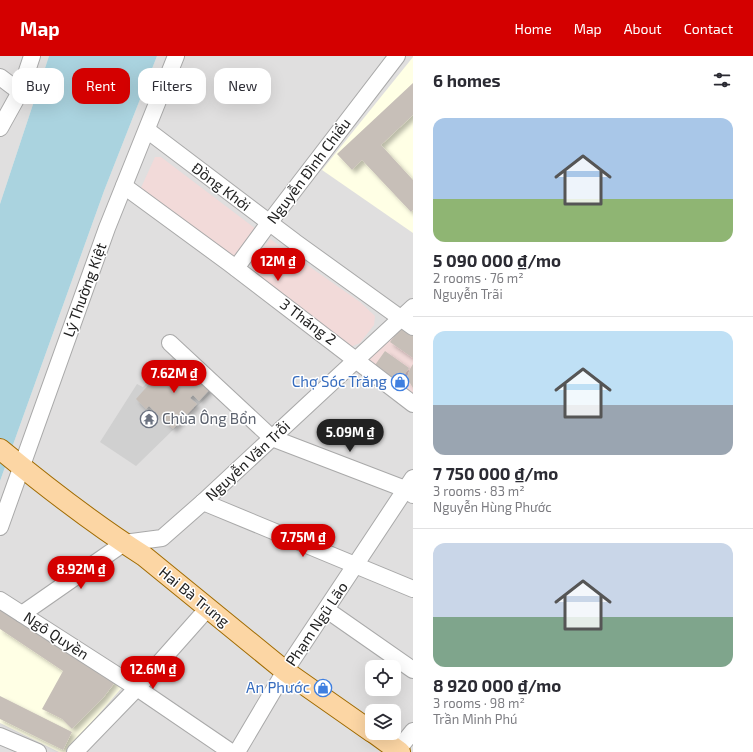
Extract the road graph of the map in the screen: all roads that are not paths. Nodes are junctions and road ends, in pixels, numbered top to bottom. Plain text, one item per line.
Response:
1 (32, 56) edge
2 (176, 56) edge
3 (391, 58) edge
4 (28, 68) edge
5 (0, 77) edge
6 (12, 86) edge
7 (13, 104) edge
8 (0, 128) edge
9 (147, 130) junction
10 (124, 186) junction
11 (269, 223) junction
12 (236, 268) junction
13 (413, 307) edge
14 (407, 323) edge
15 (170, 343) dead end
16 (356, 359) junction
17 (413, 404) edge
18 (272, 438) junction
19 (0, 450) edge
20 (19, 465) junction
21 (410, 487) edge
22 (203, 502) junction
23 (0, 527) edge
24 (124, 543) junction
25 (356, 565) junction
26 (413, 589) edge
27 (0, 600) edge
28 (208, 608) junction
29 (327, 610) junction
30 (22, 614) junction
31 (413, 670) edge
32 (285, 671) junction
33 (136, 688) junction
34 (365, 726) edge
35 (413, 732) edge
36 (0, 736) edge
37 (384, 740) edge
38 (398, 751) edge
39 (38, 752) edge
40 (75, 752) edge
41 (231, 752) edge
42 (236, 752) edge

1 - 4 street
2 - 9 street, Lý Thường Kiệt
3 - 11 street, Nguyễn Đình Chiểu
5 - 6 street
7 - 8 street
9 - 10 street, Lý Thường Kiệt
9 - 11 street, Đồng Khởi
10 - 12 street, 3 Tháng 2
10 - 20 street, Lý Thường Kiệt
11 - 12 street, Nguyễn Đình Chiểu
11 - 14 street, Đồng Khởi
12 - 16 street, 3 Tháng 2
13 - 14 street, Nguyễn Văn Trỗi
14 - 16 street, Nguyễn Văn Trỗi
15 - 18 street
16 - 17 street, 3 Tháng 2
16 - 18 street, Nguyễn Văn Trỗi
18 - 21 street
18 - 22 street, Nguyễn Văn Trỗi
19 - 20 main road, Hai Bà Trưng
20 - 23 street, Lý Thường Kiệt
20 - 24 main road, Hai Bà Trưng
21 - 25 street, Phạm Ngũ Lão
22 - 24 street, Nguyễn Văn Trỗi
22 - 25 street
24 - 28 main road, Hai Bà Trưng
24 - 30 street
25 - 26 street
25 - 29 street, Phạm Ngũ Lão
27 - 30 street, Ngô Quyền
28 - 32 main road, Hai Bà Trưng
28 - 33 street
29 - 31 street
29 - 32 street, Phạm Ngũ Lão
30 - 33 street, Ngô Quyền
32 - 34 main road, Hai Bà Trưng
32 - 42 street, Phạm Ngũ Lão
33 - 40 street
33 - 41 street, Ngô Quyền
35 - 38 street
36 - 39 street
37 - 38 main road, Hai Bà Trưng

